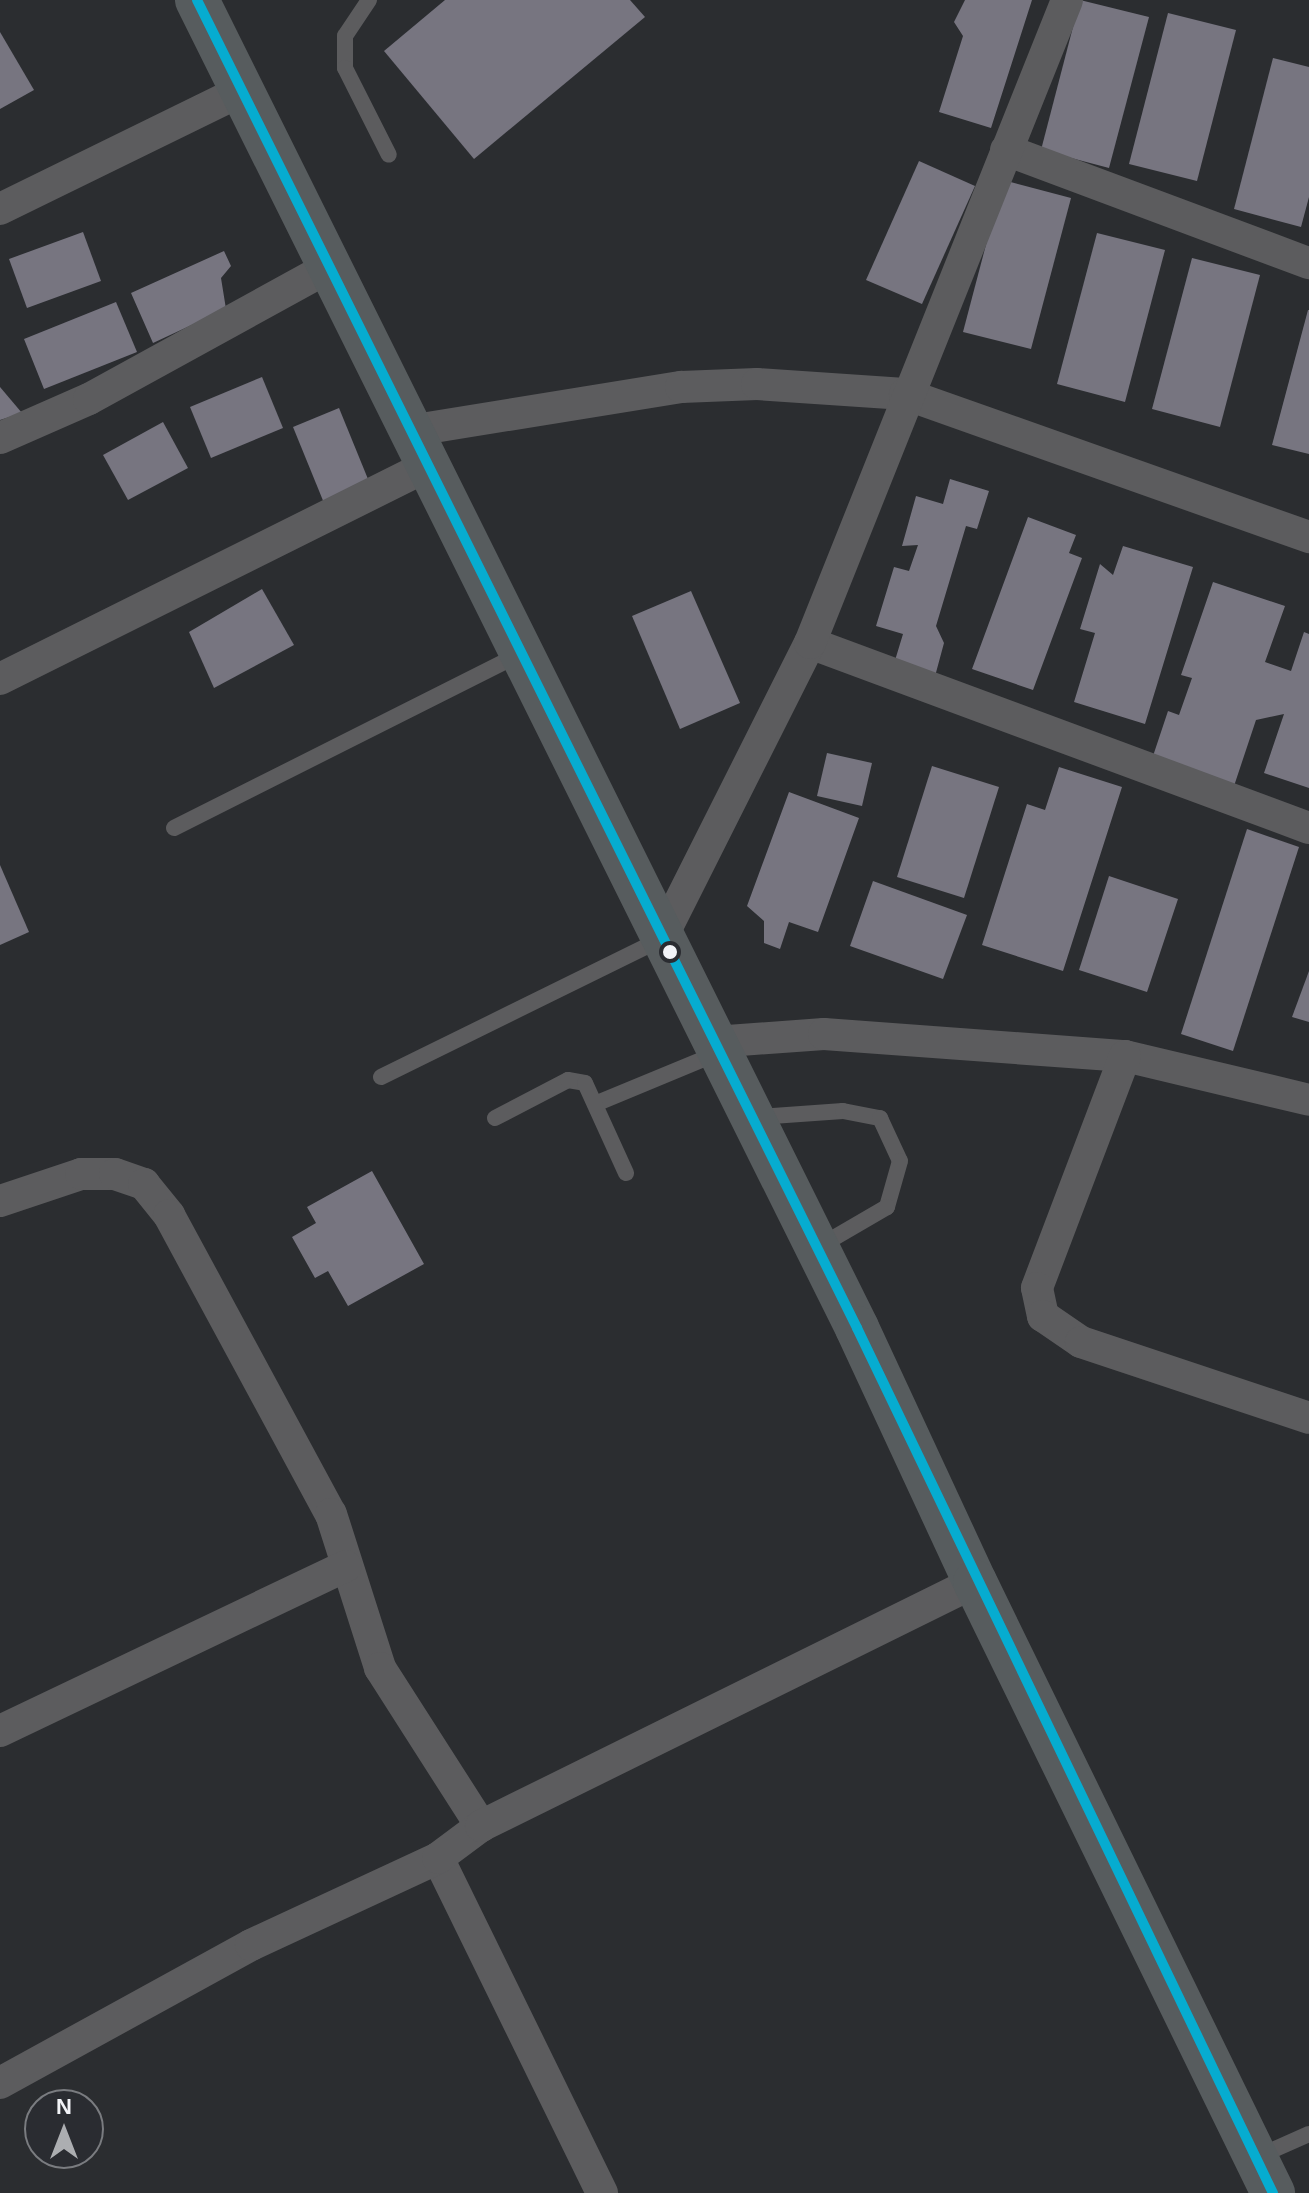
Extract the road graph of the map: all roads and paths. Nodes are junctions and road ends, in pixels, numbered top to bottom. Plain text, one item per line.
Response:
1 (197, 0) edge
2 (369, 0) edge
3 (1067, 0) edge
4 (241, 91) junction
5 (1006, 150) junction
6 (389, 155) dead end
7 (0, 209) edge
8 (1309, 263) edge
9 (327, 268) junction
10 (905, 394) junction
11 (0, 438) edge
12 (418, 448) junction
13 (1309, 537) edge
14 (810, 643) junction
15 (521, 654) junction
16 (0, 679) edge
17 (174, 828) dead end
18 (1309, 828) edge
19 (661, 939) junction
20 (717, 1047) junction
21 (1125, 1056) junction
22 (381, 1077) dead end
23 (1309, 1100) edge
24 (595, 1104) junction
25 (495, 1118) dead end
26 (752, 1118) junction
27 (626, 1173) dead end
28 (0, 1201) edge
29 (817, 1248) junction
30 (1309, 1418) edge
31 (346, 1566) junction
32 (975, 1582) junction
33 (0, 1731) edge
34 (481, 1826) junction
35 (438, 1858) junction
36 (0, 2083) edge
37 (1309, 2134) edge
38 (1264, 2176) edge
39 (602, 2193) edge

1 - 4 street
2 - 6 lane
3 - 5 street
4 - 7 street
4 - 9 street
5 - 8 street
5 - 10 street
9 - 11 street
9 - 12 street
10 - 12 street
10 - 13 street
10 - 14 street
12 - 15 street
12 - 16 street
14 - 18 street
14 - 19 street
15 - 17 lane
15 - 19 street
19 - 20 street
19 - 22 lane
20 - 21 street
20 - 24 lane
20 - 26 street
21 - 23 street
21 - 30 street
24 - 25 lane
24 - 27 lane
26 - 29 street
26 - 29 lane
28 - 31 street
29 - 32 street
31 - 33 street
31 - 34 street
32 - 34 street
32 - 38 street
34 - 35 street
35 - 36 street
35 - 39 street
37 - 38 lane

